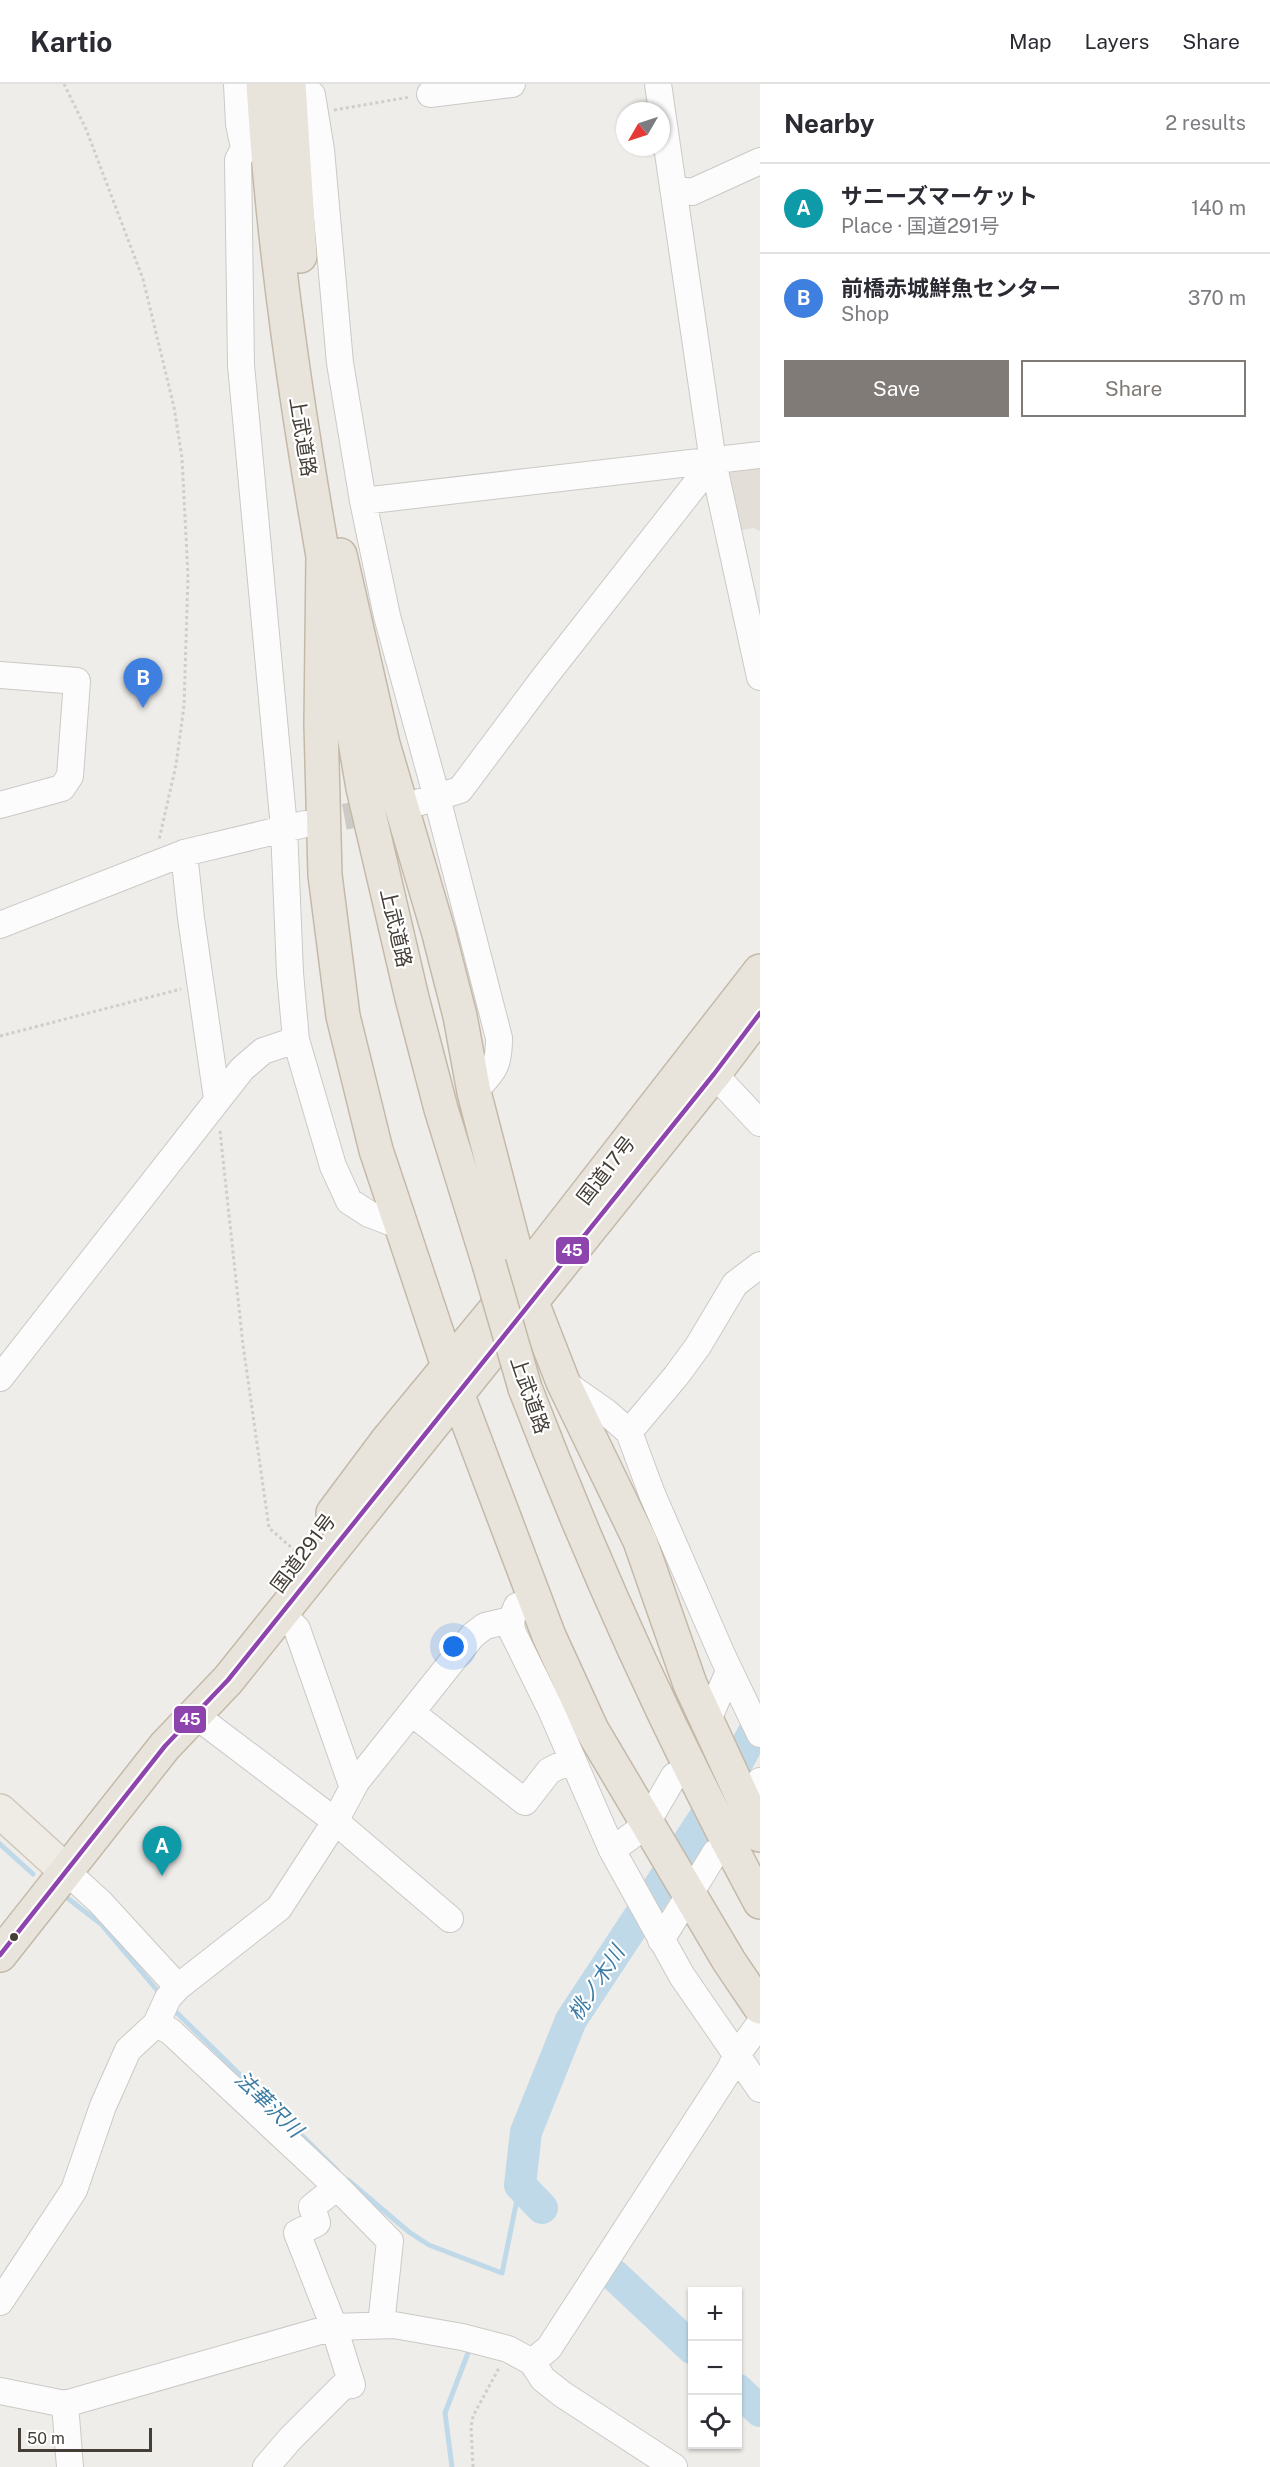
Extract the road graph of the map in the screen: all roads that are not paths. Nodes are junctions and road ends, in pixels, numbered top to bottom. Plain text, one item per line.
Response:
1 (237, 84) edge
2 (263, 84) edge
3 (289, 84) edge
4 (295, 84) edge
5 (512, 84) edge
6 (658, 84) edge
7 (430, 94) road end
8 (256, 144) junction
9 (760, 161) edge
10 (674, 189) junction
11 (760, 455) edge
12 (712, 462) junction
13 (363, 501) junction
14 (331, 556) junction
15 (0, 675) edge
16 (760, 677) edge
17 (426, 801) junction
18 (0, 805) edge
19 (295, 826) junction
20 (184, 853) junction
21 (0, 925) edge
22 (760, 971) edge
23 (760, 1012) edge
24 (296, 1040) junction
25 (714, 1074) junction
26 (474, 1092) junction
27 (217, 1099) junction
28 (760, 1123) edge
29 (401, 1226) junction
30 (760, 1265) edge
31 (526, 1290) junction
32 (0, 1378) edge
33 (453, 1379) junction
34 (563, 1382) junction
35 (629, 1431) junction
36 (532, 1587) junction
37 (281, 1613) junction
38 (511, 1620) junction
39 (733, 1678) junction
40 (412, 1713) junction
41 (195, 1715) junction
42 (760, 1734) edge
43 (698, 1744) junction
44 (165, 1746) junction
45 (571, 1760) junction
46 (353, 1788) junction
47 (0, 1811) edge
48 (740, 1816) edge
49 (335, 1821) junction
50 (648, 1826) junction
51 (612, 1850) junction
52 (66, 1871) junction
53 (688, 1891) junction
54 (760, 1902) edge
55 (450, 1918) dead end
56 (658, 1935) junction
57 (0, 1955) edge
58 (178, 1987) junction
59 (759, 2017) edge
60 (156, 2024) junction
61 (736, 2056) junction
62 (760, 2089) edge
63 (337, 2187) junction
64 (0, 2302) edge
65 (381, 2325) junction
66 (334, 2327) junction
67 (532, 2362) junction
68 (0, 2391) edge
69 (65, 2404) junction
70 (70, 2467) edge
71 (266, 2467) edge
72 (674, 2467) edge

1 - 8 street
2 - 8 highway, 上武道路
3 - 14 highway, 上武道路
4 - 13 street
5 - 7 street
6 - 10 street
8 - 14 highway, 上武道路
8 - 19 street
9 - 10 street
10 - 12 street
11 - 12 street
12 - 13 street
12 - 16 street
12 - 17 street
13 - 17 street
14 - 26 highway
14 - 29 highway
14 - 43 highway, 上武道路, bridge
15 - 18 street
17 - 26 street
19 - 20 street
19 - 24 street
20 - 21 street
20 - 27 street
22 - 31 highway, 国道17号
23 - 25 highway, 国道17号
24 - 27 street
24 - 29 street
25 - 28 street
25 - 31 highway, 国道17号
26 - 31 highway
27 - 32 street
29 - 33 highway
30 - 35 street
31 - 33 highway, 国道17号
31 - 34 highway
33 - 36 highway
33 - 37 highway, 国道291号
33 - 44 highway, 国道291号
34 - 35 street
34 - 43 highway
35 - 39 street
36 - 38 street
36 - 50 highway
37 - 41 highway, 国道291号
37 - 46 street
38 - 40 street
38 - 45 street
39 - 42 street
39 - 43 street
40 - 45 street
40 - 46 street
41 - 44 highway, 国道291号
41 - 49 street
43 - 48 highway
43 - 50 street
44 - 52 highway, 国道291号
45 - 51 street
46 - 49 street
47 - 52 main road
48 - 53 street
48 - 54 highway
49 - 55 street
49 - 58 street
50 - 51 street
50 - 53 highway
51 - 56 street
52 - 57 highway, 国道291号
52 - 58 street
53 - 56 street
53 - 59 highway
56 - 61 street
58 - 60 street
59 - 61 street
60 - 63 street
60 - 64 street
61 - 62 street
61 - 67 street
63 - 65 street
63 - 66 street
65 - 66 street
65 - 67 street
66 - 69 street
66 - 71 street
67 - 72 street
68 - 69 street
69 - 70 street

